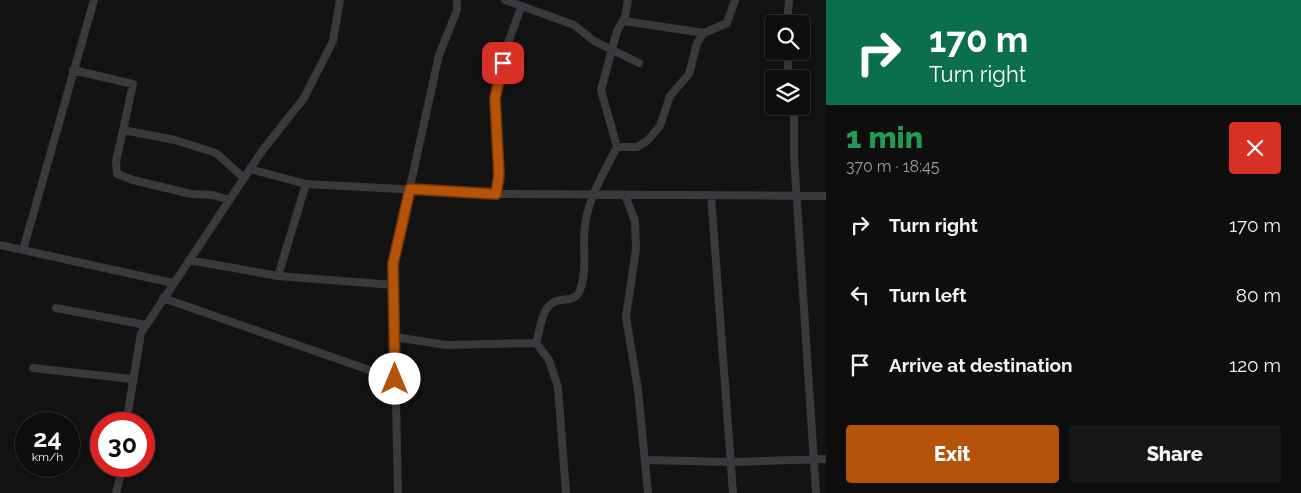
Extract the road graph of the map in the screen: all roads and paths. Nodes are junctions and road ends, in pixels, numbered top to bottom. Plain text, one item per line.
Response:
1 (94, 0) edge
2 (340, 0) edge
3 (457, 0) edge
4 (464, 0) edge
5 (505, 0) edge
6 (628, 0) edge
7 (736, 0) edge
8 (789, 0) edge
9 (521, 7) junction
10 (456, 13) junction
11 (787, 15) edge
12 (624, 21) junction
13 (704, 33) junction
14 (611, 51) junction
15 (639, 63) dead end
16 (73, 70) junction
17 (794, 115) edge
18 (123, 130) junction
19 (617, 147) junction
20 (250, 169) junction
21 (244, 178) junction
22 (306, 184) junction
23 (410, 189) junction
24 (496, 194) junction
25 (593, 195) junction
26 (625, 195) junction
27 (710, 196) junction
28 (826, 196) edge
29 (797, 197) junction
30 (229, 200) junction
31 (0, 245) edge
32 (23, 250) junction
33 (189, 260) junction
34 (278, 276) junction
35 (173, 283) junction
36 (394, 285) junction
37 (164, 298) junction
38 (56, 308) dead end
39 (146, 325) junction
40 (395, 337) junction
41 (536, 343) junction
42 (33, 368) dead end
43 (132, 379) junction
44 (395, 379) junction
45 (128, 412) edge
46 (814, 458) junction
47 (826, 459) edge
48 (646, 460) junction
49 (731, 462) junction
50 (120, 477) edge
51 (116, 493) edge
52 (398, 493) edge
53 (566, 493) edge
54 (648, 493) edge
55 (734, 493) edge
56 (816, 493) edge

1 - 16 street
2 - 20 street
3 - 10 street
4 - 10 street
5 - 9 street
6 - 12 street
7 - 13 street
8 - 11 street
9 - 14 street
9 - 24 street
10 - 23 street
12 - 13 street
12 - 14 street
13 - 19 street
14 - 15 street
14 - 19 street
16 - 18 street
16 - 32 street
17 - 29 street
18 - 21 street
18 - 30 street
19 - 25 street
20 - 21 street
20 - 22 street
21 - 30 street
22 - 23 street
22 - 34 street
23 - 24 street
23 - 36 street
24 - 25 street
25 - 26 street
25 - 41 street
26 - 27 street
26 - 48 street
27 - 29 street
27 - 49 street
28 - 29 street
29 - 46 street
30 - 33 street
31 - 32 street
32 - 35 street
33 - 34 street
33 - 35 street
34 - 36 street
35 - 37 street
36 - 40 street
37 - 39 street
37 - 44 street
38 - 39 street
39 - 43 street
40 - 41 street
40 - 44 street
41 - 53 street
42 - 43 street
43 - 45 street
44 - 52 street
46 - 47 street
46 - 49 street
46 - 56 street
48 - 49 street
48 - 54 street
49 - 55 street
50 - 51 street

